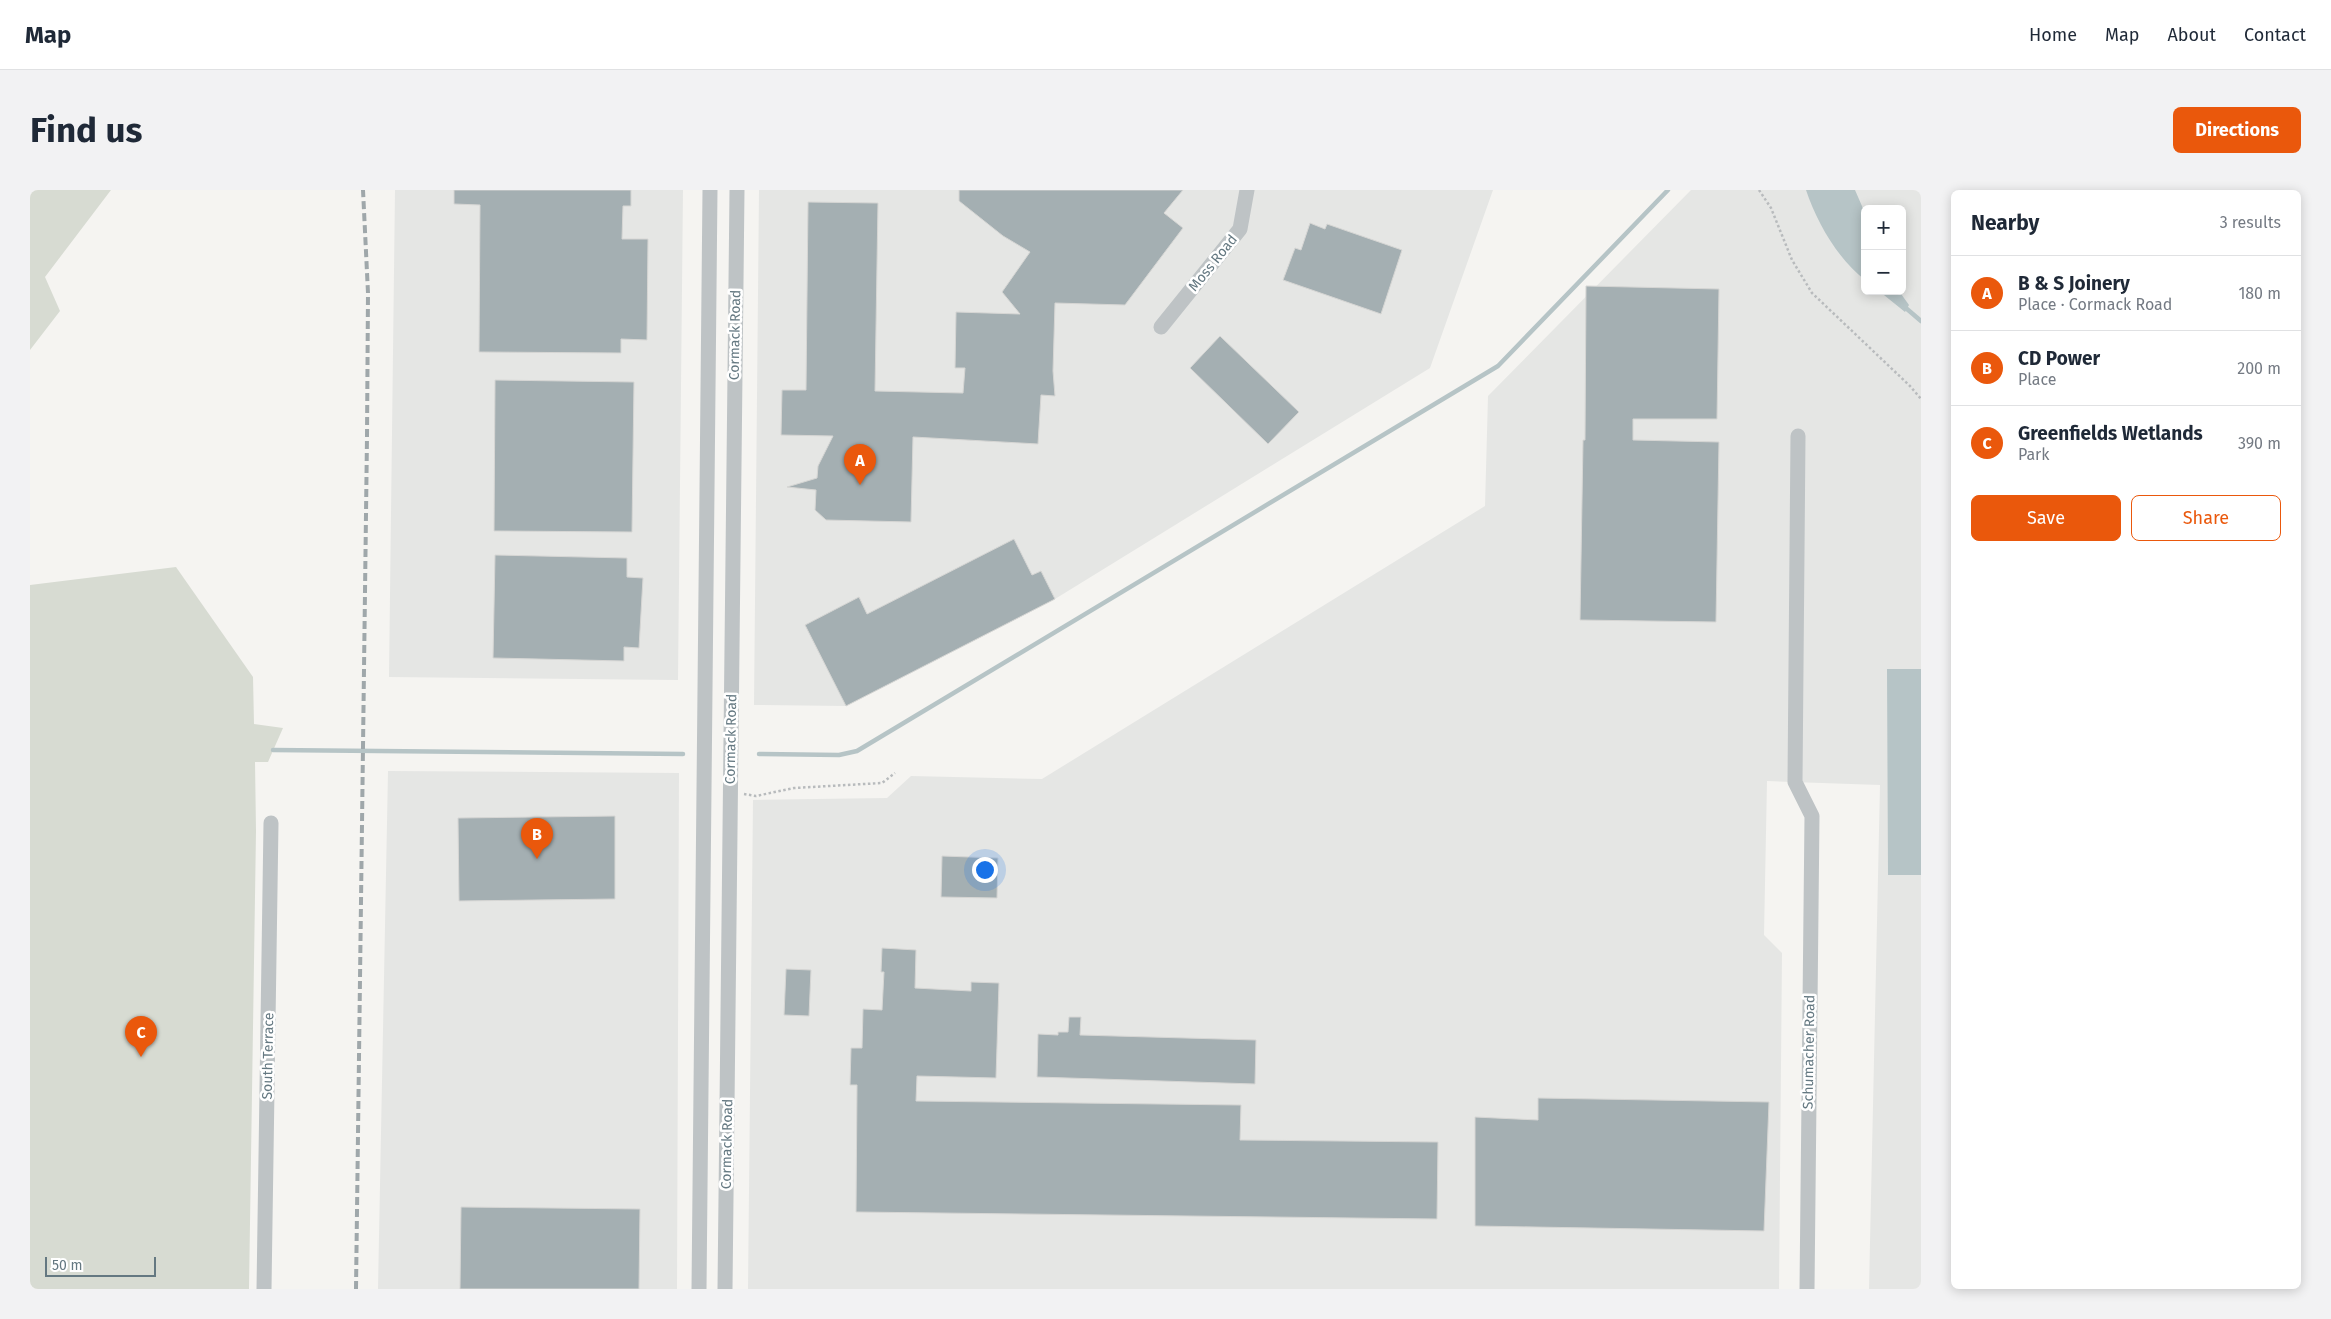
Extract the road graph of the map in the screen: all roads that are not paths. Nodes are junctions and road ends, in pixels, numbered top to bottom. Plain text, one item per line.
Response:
1 (710, 190) edge
2 (737, 190) edge
3 (1247, 190) edge
4 (1161, 327) dead end
5 (1798, 436) dead end
6 (272, 823) dead end
7 (264, 1289) edge
8 (699, 1289) edge
9 (725, 1289) edge
10 (1807, 1289) edge

1 - 8 street, Cormack Road
2 - 9 street, Cormack Road
3 - 4 street, Moss Road
5 - 10 street, Schumacher Road
6 - 7 street, South Terrace

